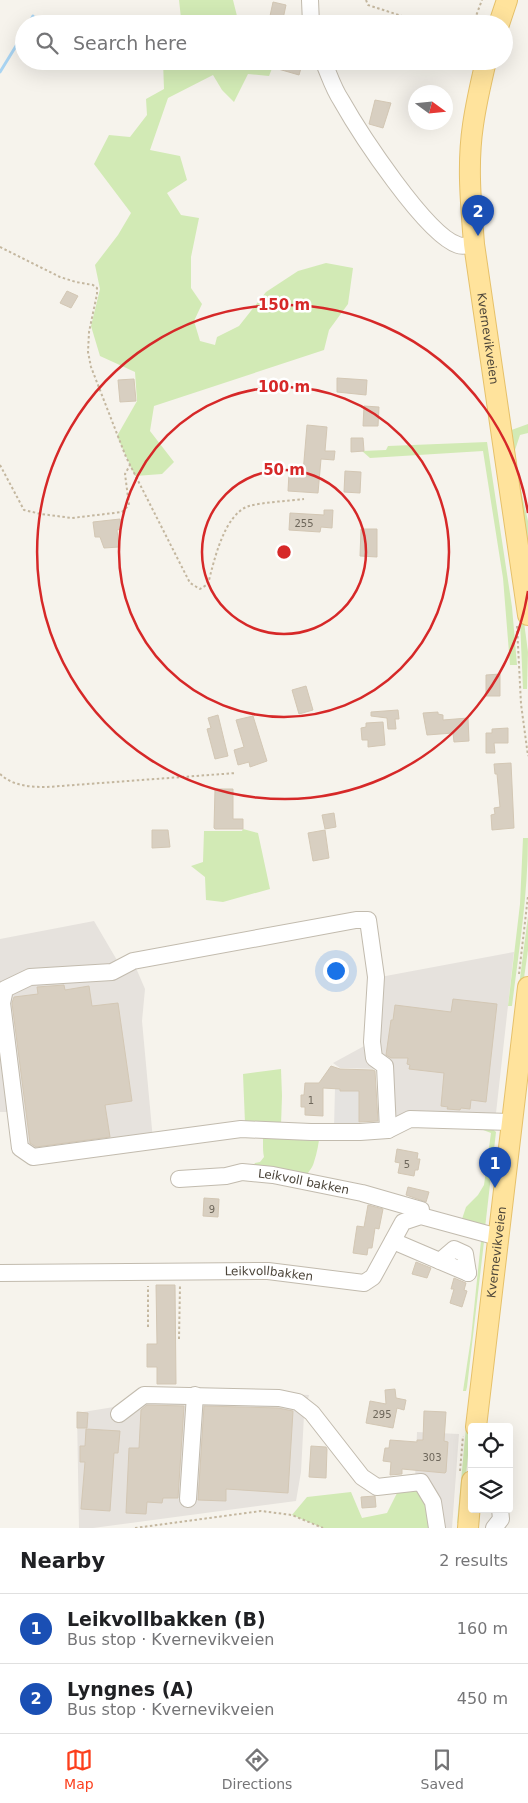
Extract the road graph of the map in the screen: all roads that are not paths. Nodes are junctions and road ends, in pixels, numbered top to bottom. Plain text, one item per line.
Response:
1 (310, 0) edge
2 (507, 0) edge
3 (310, 15) edge
4 (502, 15) edge
5 (327, 70) edge
6 (484, 70) edge
7 (474, 244) junction
8 (528, 615) edge
9 (528, 987) edge
10 (8, 1112) edge
11 (512, 1122) junction
12 (388, 1130) junction
13 (180, 1179) dead end
14 (421, 1216) junction
15 (498, 1237) junction
16 (392, 1240) junction
17 (440, 1261) dead end
18 (0, 1273) edge
19 (195, 1395) junction
20 (119, 1414) dead end
21 (476, 1423) edge
22 (188, 1499) dead end
23 (470, 1513) edge
24 (500, 1513) edge
25 (437, 1528) edge
26 (468, 1528) edge
27 (494, 1528) edge

1 - 3 street
2 - 4 main road
5 - 7 street
6 - 7 main road, Kvernevikveien
7 - 8 main road, Kvernevikveien
9 - 11 main road, Kvernevikveien
10 - 12 street
10 - 12 street
11 - 12 street
11 - 15 main road, Kvernevikveien
13 - 14 street, Leikvoll bakken
14 - 15 street
14 - 16 street, Leikvollbakken
15 - 21 main road, Kvernevikveien
16 - 17 street
16 - 18 street, Leikvollbakken
19 - 20 street
19 - 22 street
19 - 25 street
23 - 26 main road
24 - 27 street

